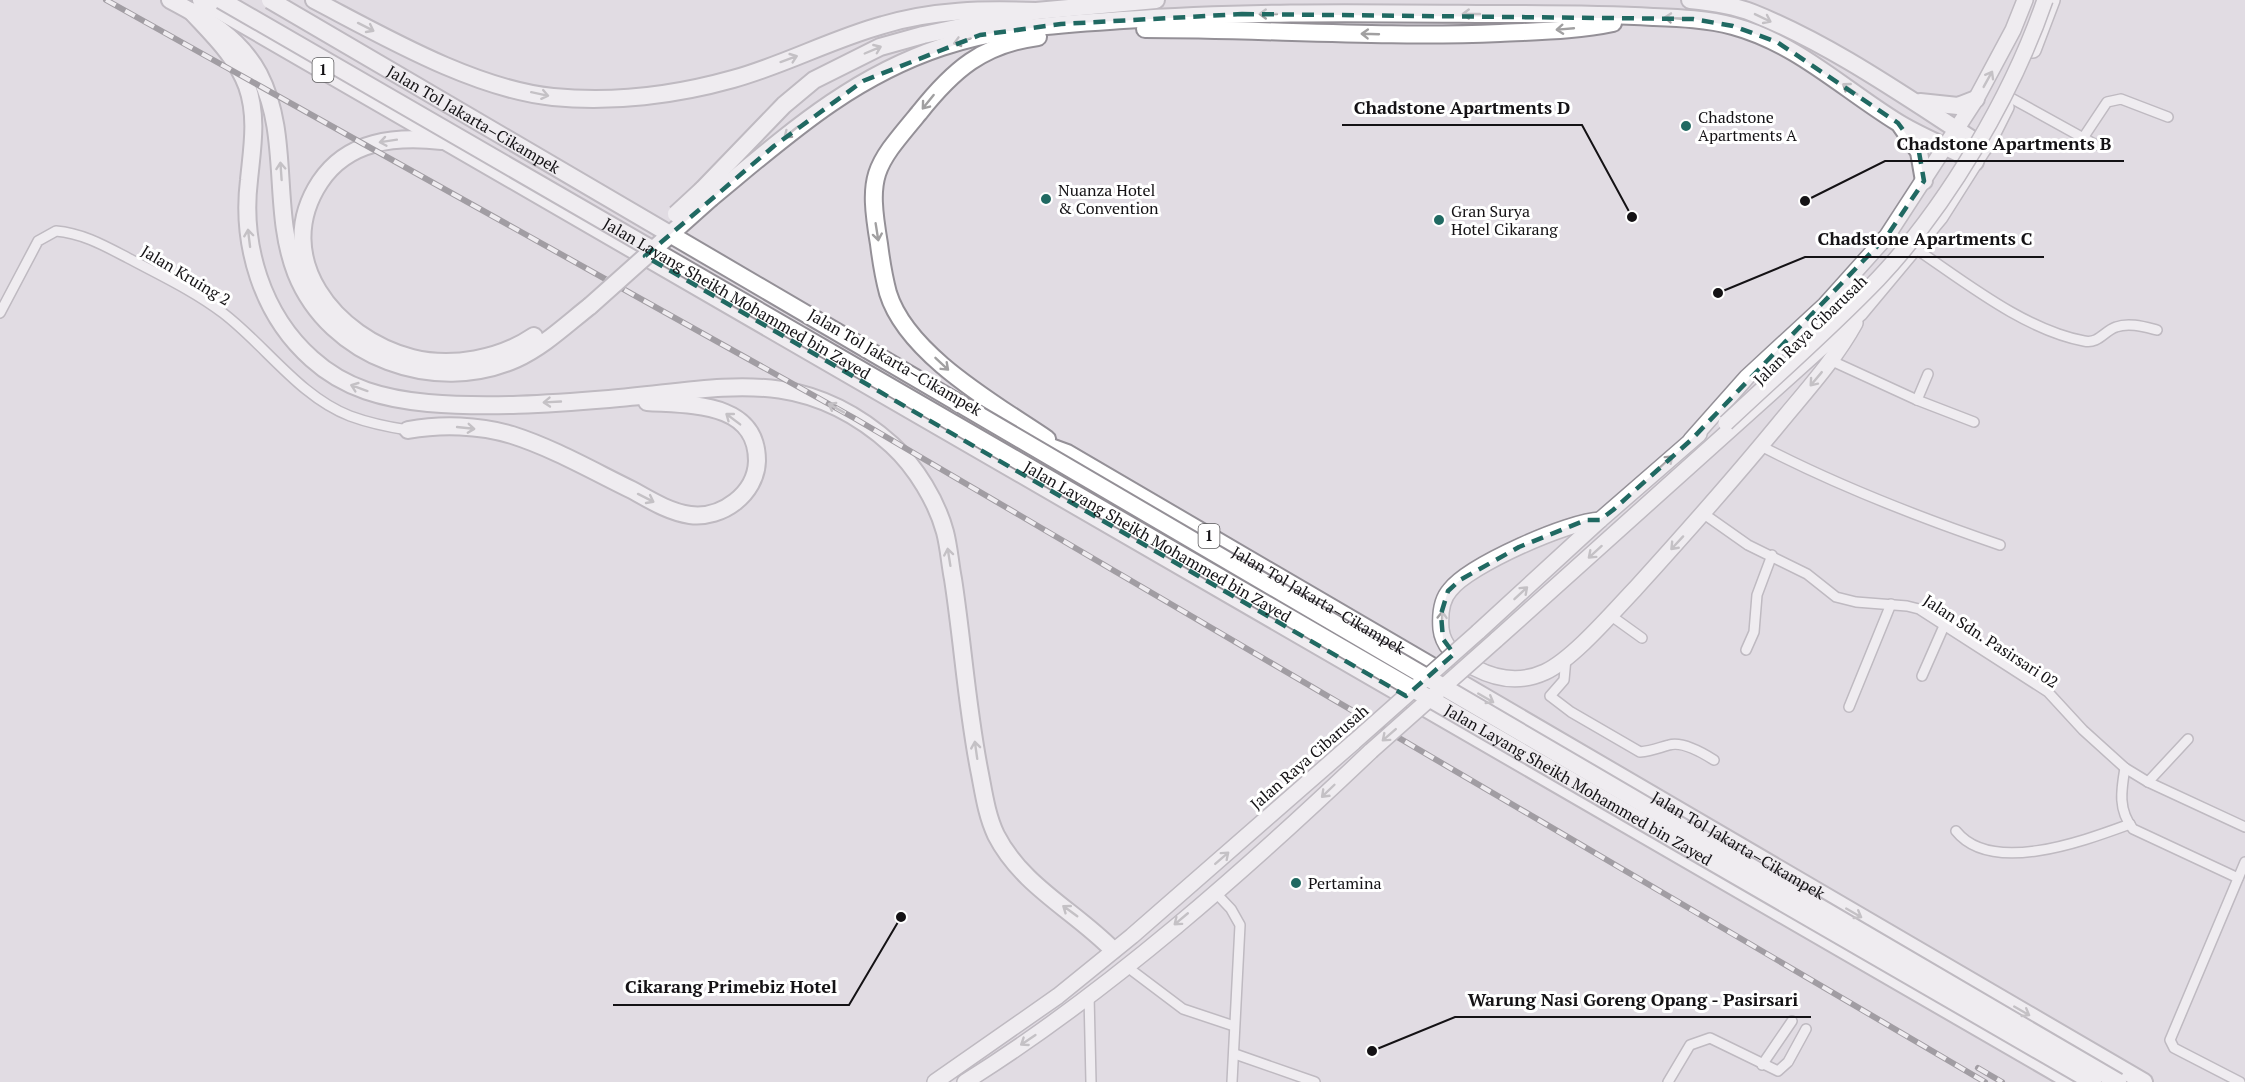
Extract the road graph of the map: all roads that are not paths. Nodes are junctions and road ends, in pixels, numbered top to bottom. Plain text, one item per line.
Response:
1 (170, 0) edge
2 (221, 0) edge
3 (270, 0) edge
4 (314, 0) edge
5 (1156, 0) edge
6 (1690, 0) edge
7 (2025, 0) edge
8 (2037, 0) edge
9 (2045, 0) edge
10 (2052, 0) edge
11 (196, 5) edge
12 (1036, 11) junction
13 (1643, 16) junction
14 (2011, 98) junction
15 (1976, 99) junction
16 (1913, 101) junction
17 (2168, 117) dead end
18 (1898, 123) junction
19 (1960, 125) junction
20 (2083, 138) junction
21 (446, 141) junction
22 (1988, 141) junction
23 (1947, 146) junction
24 (2096, 146) dead end
25 (1975, 162) junction
26 (1929, 174) junction
27 (1960, 186) junction
28 (707, 194) junction
29 (1916, 249) junction
30 (587, 302) junction
31 (1860, 312) junction
32 (0, 313) edge
33 (2157, 330) dead end
34 (1832, 361) junction
35 (1928, 374) dead end
36 (610, 399) junction
37 (1917, 400) junction
38 (1723, 421) junction
39 (1974, 422) dead end
40 (408, 430) joint
41 (1691, 440) junction
42 (1761, 446) junction
43 (1067, 453) junction
44 (1701, 456) junction
45 (1704, 514) junction
46 (1600, 519) junction
47 (2000, 546) dead end
48 (1772, 555) junction
49 (1891, 604) junction
50 (1610, 615) junction
51 (1944, 626) junction
52 (1642, 638) dead end
53 (1746, 650) dead end
54 (1566, 657) junction
55 (1922, 676) dead end
56 (1849, 707) dead end
57 (2188, 739) dead end
58 (1714, 760) dead end
59 (2125, 768) junction
60 (2148, 782) junction
61 (2130, 824) junction
62 (2245, 827) edge
63 (1956, 831) dead end
64 (2245, 862) edge
65 (2238, 878) junction
66 (1214, 891) junction
67 (1113, 950) junction
68 (1126, 966) junction
69 (1076, 981) junction
70 (1089, 995) junction
71 (1792, 1021) dead end
72 (1234, 1026) junction
73 (1806, 1029) dead end
74 (1235, 1054) junction
75 (1762, 1065) junction
76 (934, 1082) edge
77 (965, 1082) edge
78 (1091, 1082) edge
79 (1232, 1082) edge
80 (1315, 1082) edge
81 (1668, 1082) edge
82 (2072, 1082) edge
83 (2093, 1082) edge
84 (2118, 1082) edge
85 (2144, 1082) edge
86 (2240, 1082) edge

1 - 11 highway
2 - 83 highway, Jalan Layang Sheikh Mohammed bin Zayed / 1, bridge
3 - 43 highway, Jalan Tol Jakarta–Cikampek / 1
3 - 84 highway, Jalan Layang Sheikh Mohammed bin Zayed / 1, bridge
4 -> 12 highway
5 - 12 highway
6 -> 16 highway
15 -> 7 main road, Jalan Raya Cibarusah
8 - 38 main road, Jalan Raya Cibarusah
9 - 38 main road, Jalan Raya Cibarusah, bridge
10 - 14 main road, Jalan Raya Cibarusah
11 - 21 highway, Jalan Tol Jakarta–Cikampek / 1
30 -> 11 highway
36 -> 11 highway
28 -> 12 highway
18 -> 13 highway
13 -> 28 highway
13 -> 43 highway
14 - 20 street
14 - 22 main road, Jalan Raya Cibarusah
15 - 16 highway
15 - 19 main road, Jalan Raya Cibarusah
16 - 19 highway
17 - 20 street
18 - 23 highway
18 - 26 highway
19 - 22 highway
19 - 23 main road, Jalan Raya Cibarusah
20 - 24 street
21 -> 30 highway
21 - 82 highway, Jalan Tol Jakarta–Cikampek / 1
22 - 25 main road, Jalan Raya Cibarusah
23 - 25 highway
23 - 26 main road, Jalan Raya Cibarusah
25 - 27 main road, Jalan Raya Cibarusah
26 - 27 main road
26 - 41 main road, Jalan Raya Cibarusah
27 - 29 main road, Jalan Raya Cibarusah
28 - 30 highway, bridge
29 - 31 main road, Jalan Raya Cibarusah
29 - 33 street
31 - 34 main road
31 - 44 main road, Jalan Raya Cibarusah
32 - 40 street, Jalan Kruing 2
34 - 37 street
34 -> 42 main road
35 - 37 street
40 -> 36 highway
67 -> 36 highway
37 - 39 street
38 - 41 main road, Jalan Raya Cibarusah
38 - 44 main road, Jalan Raya Cibarusah
46 -> 41 main road, Jalan Raya Cibarusah
42 - 45 main road
42 - 47 street
43 -> 85 highway, Jalan Tol Jakarta–Cikampek / 1
44 -> 66 main road, Jalan Raya Cibarusah, bridge
45 - 48 street, Jalan Sdn. Pasirsari 02
45 -> 50 main road
54 -> 46 main road
67 -> 46 main road, Jalan Raya Cibarusah, bridge
48 - 49 street, Jalan Sdn. Pasirsari 02
48 - 53 street
49 - 51 street, Jalan Sdn. Pasirsari 02
49 - 56 street
50 - 52 street
50 - 54 main road
51 - 55 street
51 - 59 street, Jalan Sdn. Pasirsari 02
54 - 58 street
57 - 60 street
59 - 60 street, Jalan Sdn. Pasirsari 02
59 - 61 street
60 - 62 street, Jalan Sdn. Pasirsari 02
61 - 63 street
61 - 65 street
64 - 65 street
65 - 86 street
66 -> 68 main road, Jalan Raya Cibarusah
66 - 72 street
67 - 69 main road, Jalan Raya Cibarusah
68 - 70 main road, Jalan Raya Cibarusah
68 - 72 street
69 - 70 main road
69 - 76 main road, Jalan Raya Cibarusah
70 -> 77 main road, Jalan Raya Cibarusah
70 - 78 street
71 - 75 street
72 - 74 street
73 - 75 street
74 - 79 street
74 - 80 street
75 - 81 street

